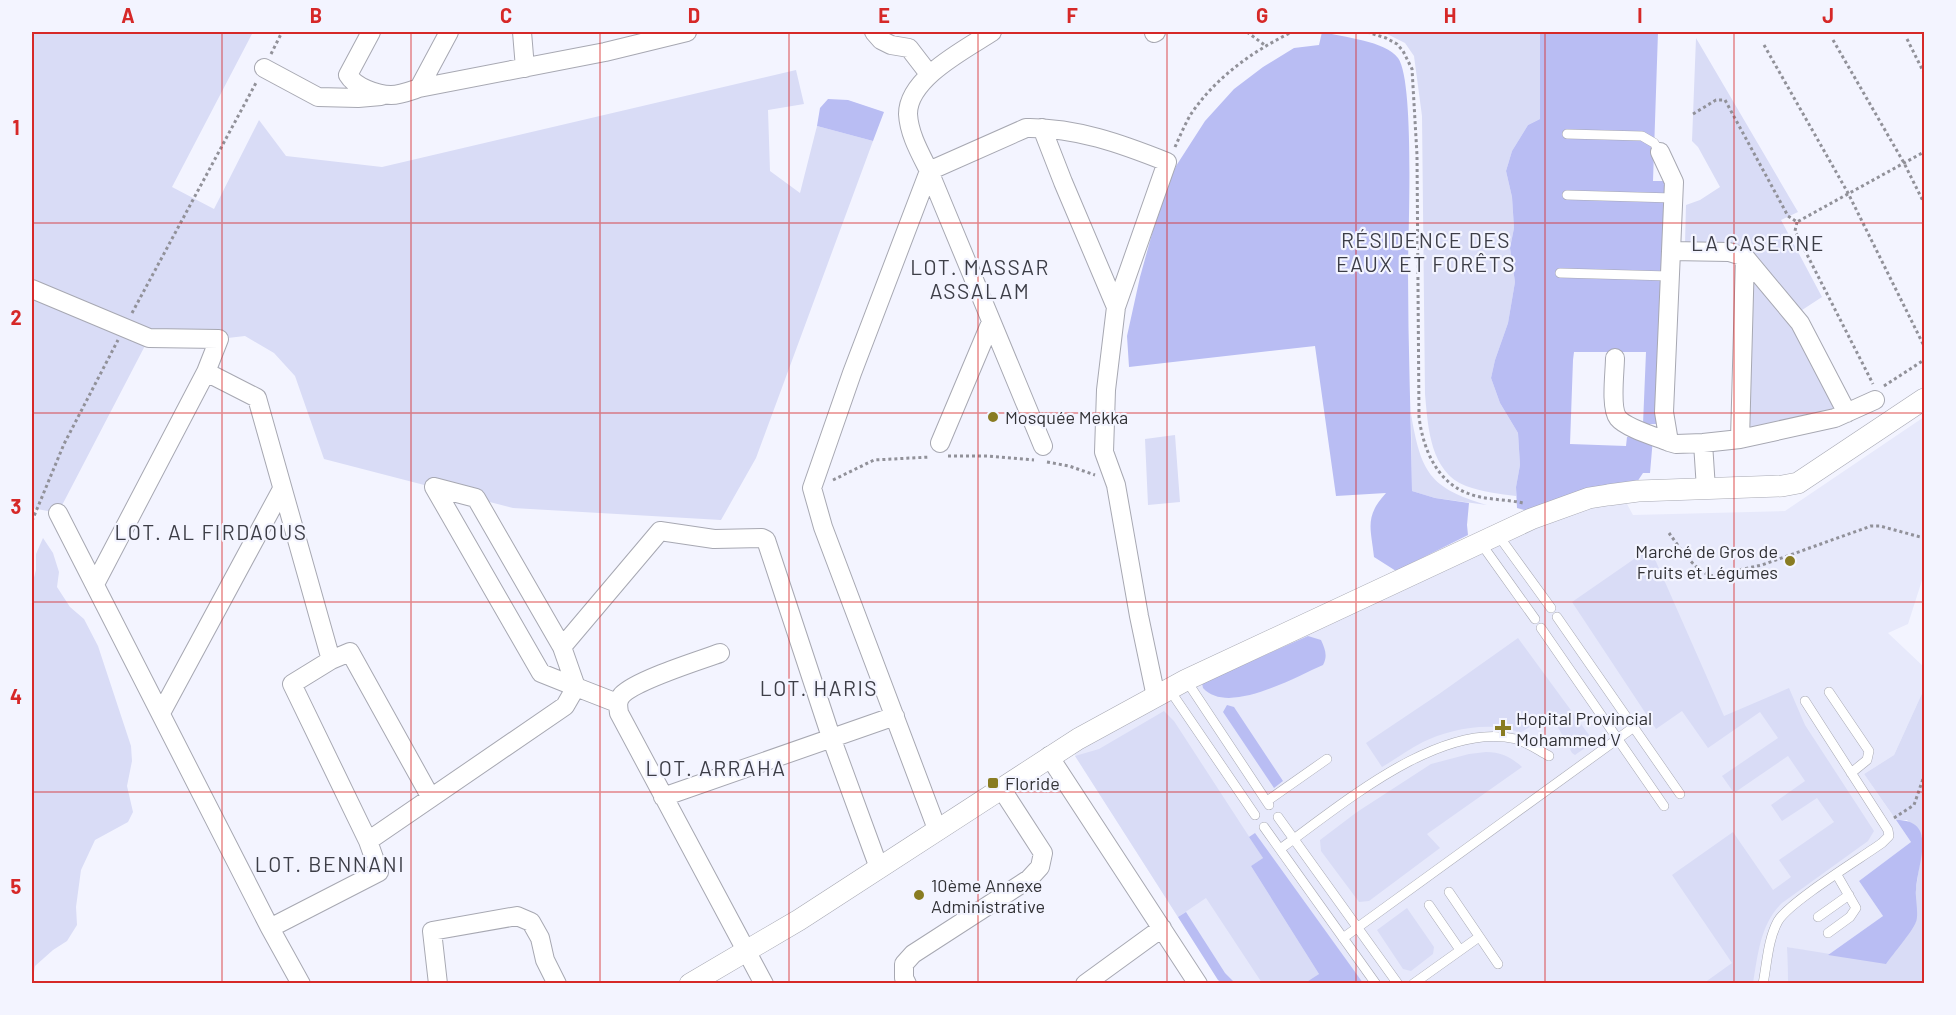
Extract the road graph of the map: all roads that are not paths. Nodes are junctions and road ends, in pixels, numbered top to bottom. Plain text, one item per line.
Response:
1 (370, 32) edge
2 (449, 32) edge
3 (522, 32) edge
4 (687, 32) edge
5 (873, 32) edge
6 (992, 32) edge
7 (264, 68) road end
8 (525, 68) junction
9 (929, 74) junction
10 (420, 88) junction
11 (386, 95) junction
12 (1042, 128) junction
13 (1566, 134) dead end
14 (1660, 152) joint
15 (929, 171) junction
16 (1567, 195) dead end
17 (1673, 198) junction
18 (1671, 250) junction
19 (1745, 257) junction
20 (1560, 273) dead end
21 (1669, 276) junction
22 (32, 289) edge
23 (1116, 307) junction
24 (991, 322) junction
25 (1615, 358) dead end
26 (206, 372) junction
27 (1924, 399) edge
28 (1875, 400) dead end
29 (1847, 413) junction
30 (1740, 439) junction
31 (1669, 442) junction
32 (1703, 443) junction
33 (1043, 446) dead end
34 (940, 452) road end
35 (282, 489) junction
36 (1706, 489) junction
37 (58, 513) dead end
38 (1489, 538) junction
39 (95, 584) junction
40 (1551, 608) dead end
41 (1557, 617) dead end
42 (562, 647) junction
43 (720, 653) dead end
44 (331, 660) junction
45 (576, 687) junction
46 (1170, 689) junction
47 (1829, 692) dead end
48 (1804, 701) dead end
49 (617, 703) junction
50 (161, 713) junction
51 (895, 716) junction
52 (1634, 727) junction
53 (831, 737) junction
54 (1617, 738) junction
55 (1049, 756) junction
56 (1549, 756) dead end
57 (1327, 759) dead end
58 (1851, 772) junction
59 (1001, 788) junction
60 (1680, 794) dead end
61 (663, 797) junction
62 (431, 798) junction
63 (1664, 806) dead end
64 (1255, 815) dead end
65 (1278, 817) dead end
66 (1263, 827) dead end
67 (937, 829) junction
68 (1294, 840) junction
69 (368, 841) junction
70 (1280, 849) junction
71 (879, 868) junction
72 (1837, 875) junction
73 (1449, 892) dead end
74 (1849, 895) junction
75 (1429, 904) dead end
76 (1818, 917) dead end
77 (1356, 927) junction
78 (270, 928) junction
79 (1162, 928) junction
80 (1828, 933) dead end
81 (1479, 937) junction
82 (1343, 938) junction
83 (747, 950) junction
84 (1460, 950) junction
85 (1498, 964) dead end
86 (700, 981) edge
87 (299, 983) edge
88 (438, 984) edge
89 (557, 984) edge
90 (764, 984) edge
91 (908, 984) edge
92 (1085, 984) edge
93 (1198, 984) edge
94 (1376, 984) edge
95 (1398, 984) edge
96 (1413, 984) edge
97 (1763, 984) edge

1 - 11 street
2 - 10 street
3 - 8 street
4 - 8 street
5 - 9 street
6 - 9 street
7 - 11 street
8 - 10 street
9 - 15 street
10 - 11 street
12 - 15 street
12 - 23 street
12 - 23 street
13 - 14 lane
14 - 17 street
15 - 24 street
15 - 51 street
16 - 17 lane
17 - 18 street
18 - 19 street
18 - 21 street
19 - 29 street
19 - 30 street
20 - 21 lane
21 - 31 street
22 - 26 street
23 - 46 street
24 - 33 street
24 - 34 street
25 - 31 street
26 - 35 street
26 - 39 street
27 - 36 street
28 - 29 street
29 - 30 street
30 - 32 street
31 - 32 street
32 - 36 street
35 - 44 street
35 - 50 street
36 - 38 street
37 - 39 street
38 - 40 lane
38 - 46 street
38 - 54 lane
39 - 50 street
41 - 52 lane
42 - 45 street
42 - 45 street
42 - 53 street
43 - 49 street
44 - 62 street
44 - 69 street
45 - 49 street
45 - 62 street
46 - 55 street
46 - 57 lane
46 - 64 lane
47 - 58 lane
48 - 58 lane
49 - 61 street
50 - 78 street
51 - 53 street
51 - 67 street
52 - 54 lane
52 - 60 lane
53 - 61 street
53 - 71 street
54 - 63 lane
54 - 77 lane
55 - 59 street
55 - 79 street
56 - 68 lane
58 - 72 lane
59 - 67 street
59 - 91 street
61 - 83 street
62 - 69 street
65 - 68 lane
66 - 70 lane
67 - 71 street
68 - 70 lane
68 - 77 lane
69 - 78 street
70 - 82 lane
71 - 83 street
72 - 74 lane
72 - 97 lane
73 - 81 lane
74 - 76 lane
74 - 80 lane
75 - 84 lane
77 - 82 lane
77 - 95 lane
78 - 87 street
79 - 92 street
79 - 93 street
81 - 84 lane
81 - 85 lane
82 - 94 lane
83 - 86 street
83 - 90 street
84 - 96 lane
88 - 89 street

